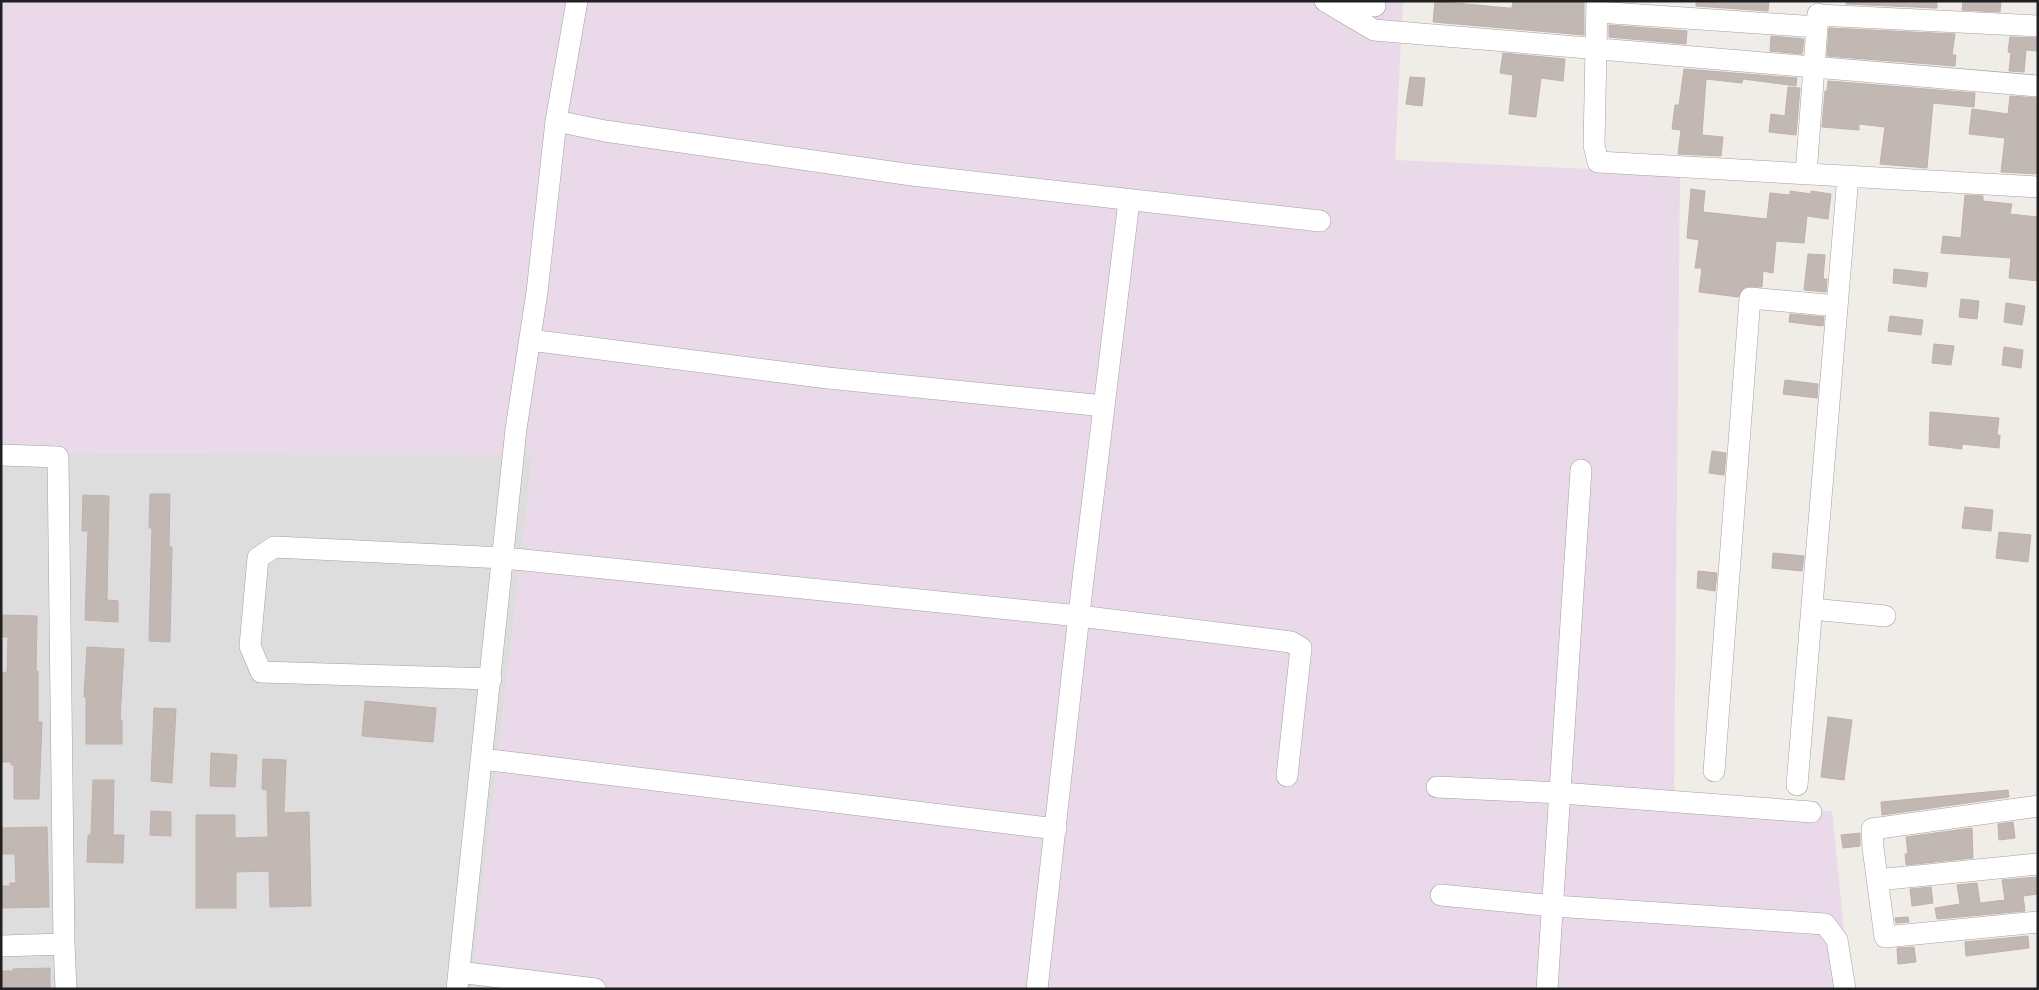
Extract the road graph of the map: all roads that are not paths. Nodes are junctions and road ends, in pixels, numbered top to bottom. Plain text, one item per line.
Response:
1 (577, 1) edge
2 (1324, 1) edge
3 (1374, 6) dead end
4 (1597, 6) edge
5 (1818, 14) edge
6 (2038, 26) edge
7 (1595, 48) junction
8 (1816, 67) junction
9 (2038, 86) edge
10 (556, 121) junction
11 (1806, 174) junction
12 (1848, 176) junction
13 (2038, 187) edge
14 (1129, 201) junction
15 (1320, 222) dead end
16 (1837, 306) junction
17 (530, 340) junction
18 (1104, 406) junction
19 (1, 455) edge
20 (1580, 470) dead end
21 (504, 558) junction
22 (1812, 609) junction
23 (1079, 616) junction
24 (1885, 616) dead end
25 (491, 679) junction
26 (482, 759) junction
27 (1714, 771) dead end
28 (1287, 776) dead end
29 (1797, 785) dead end
30 (1437, 788) dead end
31 (1561, 792) junction
32 (2038, 806) edge
33 (1811, 812) dead end
34 (1056, 828) junction
35 (2038, 864) edge
36 (1877, 880) junction
37 (1441, 895) dead end
38 (1554, 906) junction
39 (2038, 922) edge
40 (64, 944) junction
41 (1, 946) edge
42 (458, 980) edge
43 (66, 989) edge
44 (595, 989) edge
45 (1037, 989) edge
46 (1547, 989) edge
47 (1845, 989) edge

1 - 10 street
2 - 3 street
2 - 7 street
4 - 5 street
4 - 7 street
5 - 6 street
5 - 8 street
7 - 8 street
7 - 11 street
8 - 9 street
8 - 11 street
10 - 14 street
10 - 17 street
11 - 12 street
12 - 13 street
12 - 16 street
14 - 15 street
14 - 18 street
16 - 22 street
16 - 27 street
17 - 18 street
17 - 21 street
18 - 23 street
19 - 40 street
20 - 31 street
21 - 23 street
21 - 25 street
21 - 25 street
22 - 24 street
22 - 29 street
23 - 28 street
23 - 34 street
25 - 26 street
26 - 34 street
26 - 42 street
30 - 31 street
31 - 33 street
31 - 38 street
32 - 36 street
34 - 45 street
35 - 36 street
36 - 39 street
37 - 38 street
38 - 46 street
38 - 47 street
40 - 41 street
40 - 43 street
42 - 44 street

